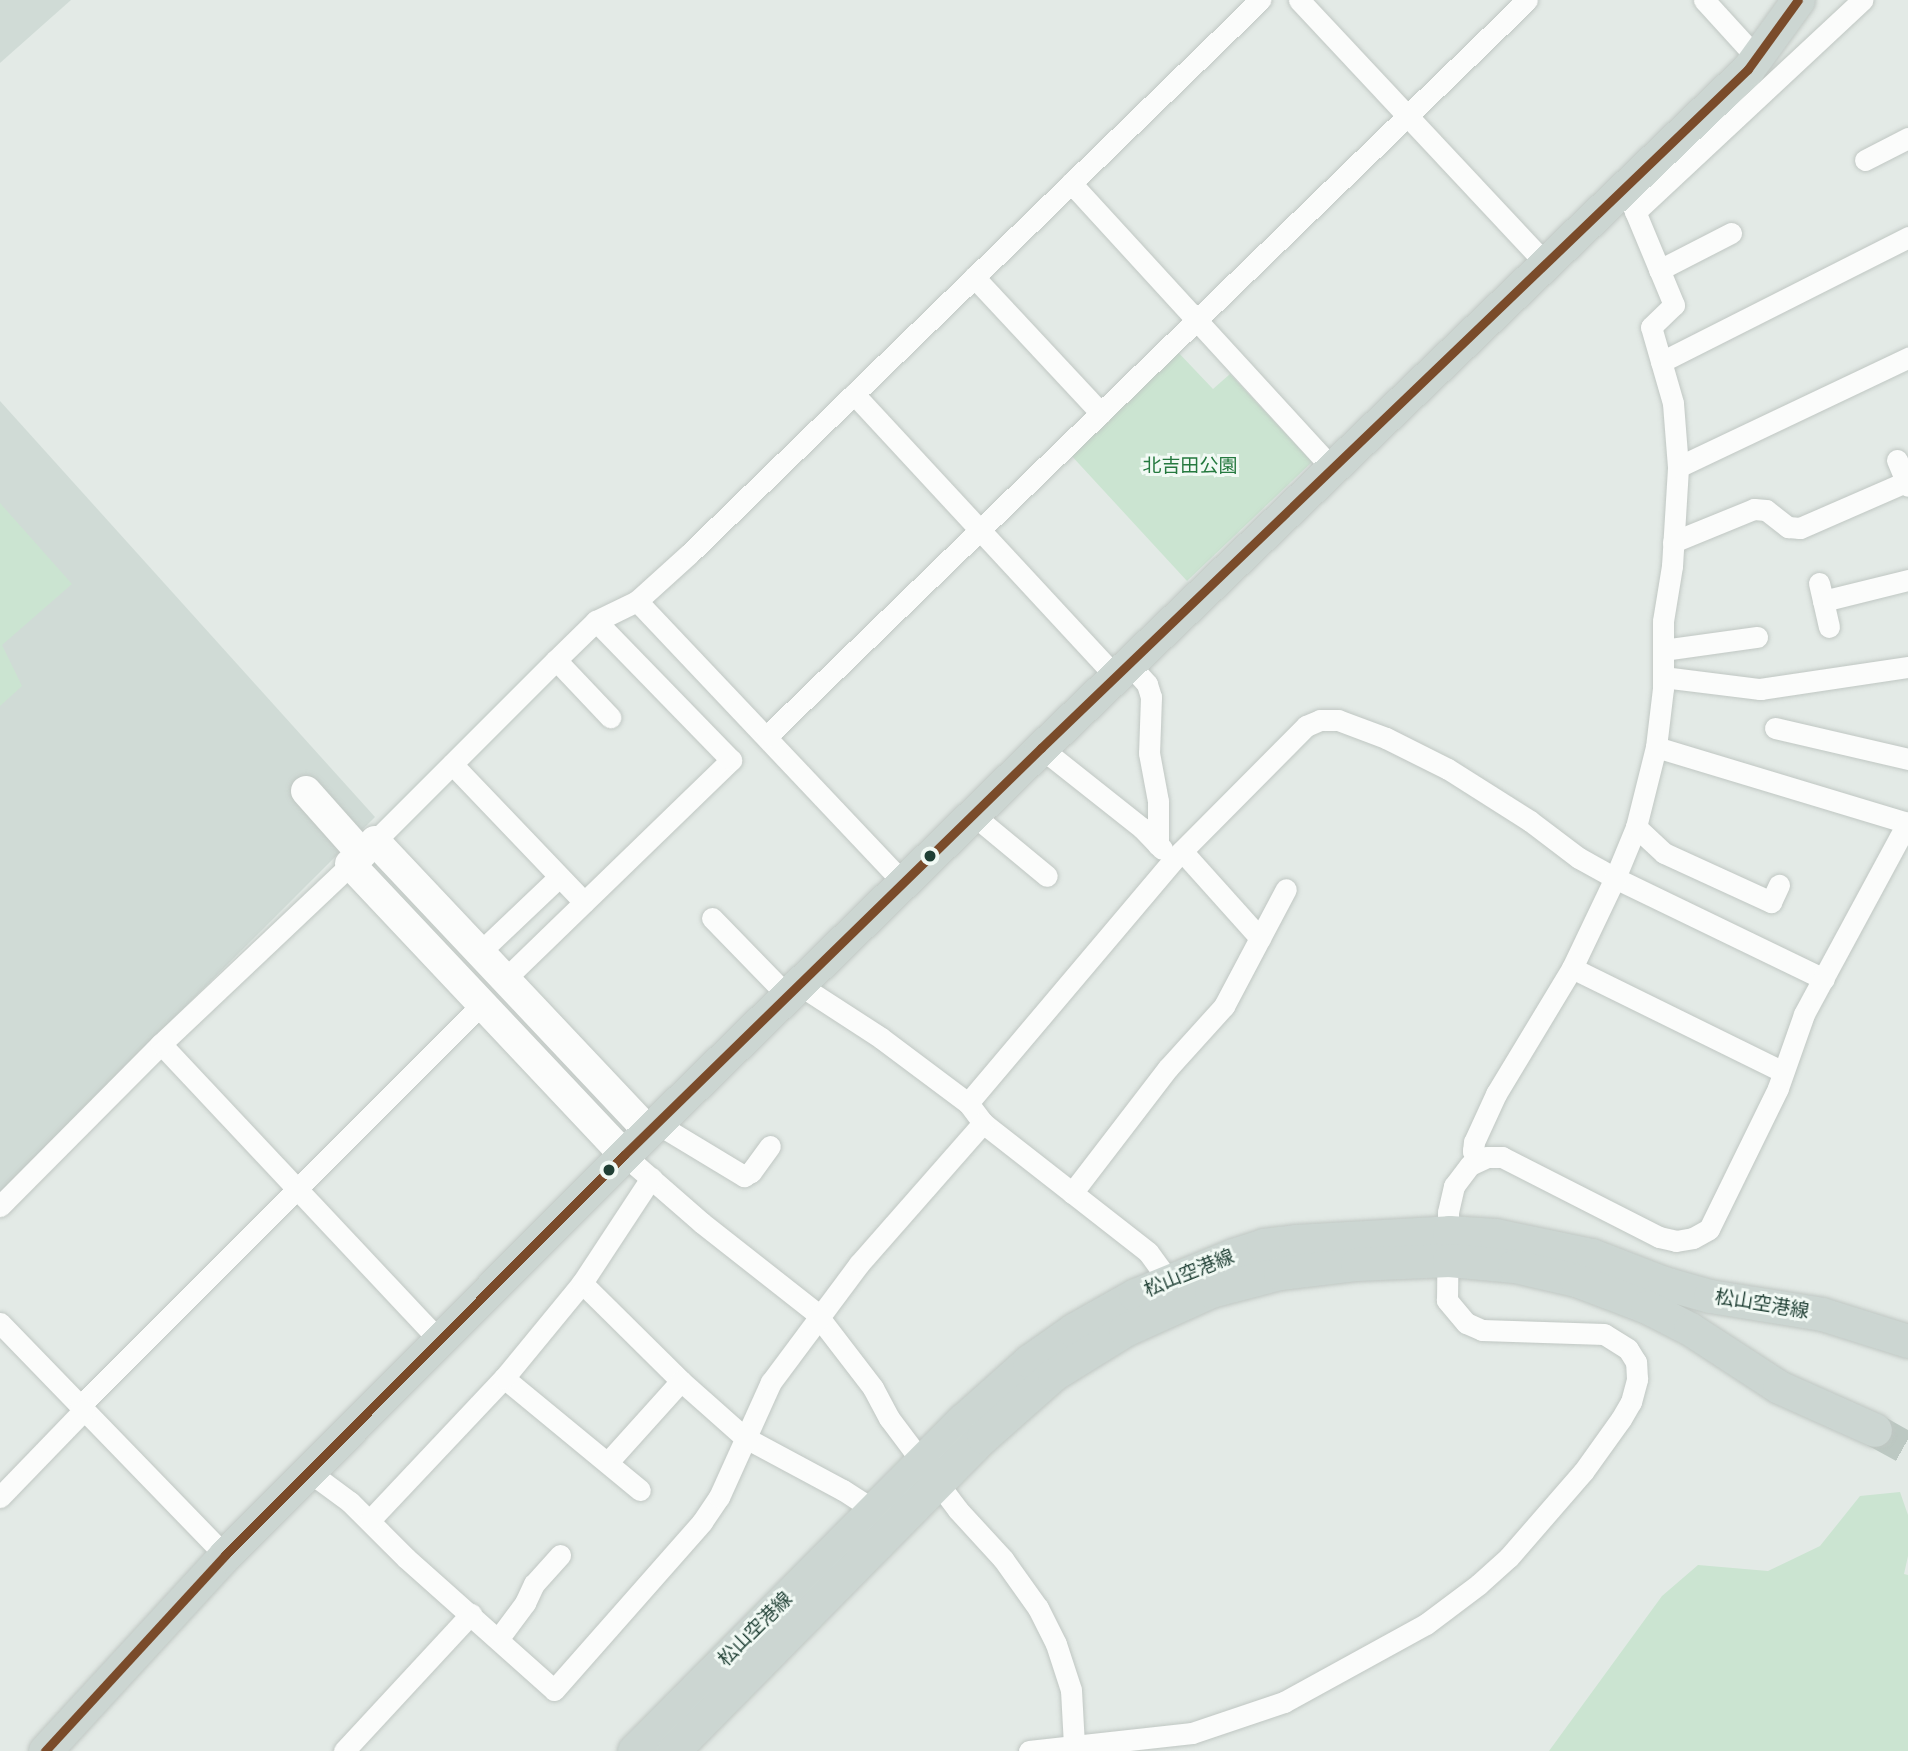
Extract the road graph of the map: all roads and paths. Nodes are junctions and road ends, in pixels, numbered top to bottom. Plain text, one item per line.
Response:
1 (1260, 0) edge
2 (1299, 0) edge
3 (1527, 0) edge
4 (1704, 0) edge
5 (1798, 0) edge
6 (1862, 0) edge
7 (1766, 46) junction
8 (1805, 53) junction
9 (1407, 116) junction
10 (1908, 138) edge
11 (1866, 160) dead end
12 (1071, 183) junction
13 (1630, 200) junction
14 (1731, 233) dead end
15 (1908, 237) edge
16 (1545, 263) junction
17 (1660, 270) junction
18 (974, 277) junction
19 (1195, 321) junction
20 (1908, 358) edge
21 (1661, 362) junction
22 (854, 394) junction
23 (1101, 412) junction
24 (1897, 460) dead end
25 (1678, 467) junction
26 (1332, 468) junction
27 (1907, 484) edge
28 (979, 530) junction
29 (1673, 542) junction
30 (1908, 580) edge
31 (637, 601) junction
32 (596, 621) junction
33 (1829, 627) dead end
34 (1757, 637) dead end
35 (1663, 650) junction
36 (556, 660) junction
37 (1908, 667) edge
38 (1122, 670) junction
39 (1663, 677) junction
40 (610, 717) dead end
41 (1775, 728) dead end
42 (766, 737) junction
43 (1656, 747) junction
44 (1041, 748) junction
45 (1908, 759) edge
46 (452, 764) junction
47 (306, 791) dead end
48 (972, 814) junction
49 (1908, 823) edge
50 (1636, 827) junction
51 (1158, 845) junction
52 (362, 853) junction
53 (1177, 856) junction
54 (1047, 876) dead end
55 (559, 877) junction
56 (1615, 878) junction
57 (903, 882) junction
58 (1779, 885) dead end
59 (1286, 889) dead end
60 (584, 902) junction
61 (712, 918) dead end
62 (1260, 937) junction
63 (480, 952) junction
64 (1572, 968) junction
65 (505, 979) junction
66 (1824, 979) junction
67 (792, 989) junction
68 (481, 1005) junction
69 (161, 1044) junction
70 (1783, 1072) junction
71 (968, 1103) junction
72 (983, 1124) junction
73 (652, 1127) junction
74 (770, 1146) dead end
75 (624, 1155) junction
76 (1477, 1161) junction
77 (651, 1178) junction
78 (296, 1188) junction
79 (1072, 1193) junction
80 (0, 1206) edge
81 (1449, 1246) junction
82 (1168, 1280) junction
83 (582, 1283) junction
84 (819, 1318) junction
85 (0, 1323) edge
86 (439, 1340) junction
87 (1908, 1341) edge
88 (504, 1378) junction
89 (681, 1381) junction
90 (82, 1408) junction
91 (1875, 1430) tunnel mouth
92 (744, 1437) junction
93 (608, 1462) junction
94 (308, 1471) junction
95 (931, 1471) junction
96 (640, 1490) dead end
97 (0, 1497) edge
98 (874, 1510) junction
99 (370, 1520) junction
100 (225, 1555) junction
101 (560, 1555) dead end
102 (471, 1614) junction
103 (499, 1638) junction
104 (1074, 1746) junction
105 (45, 1751) edge
106 (344, 1751) edge
107 (634, 1751) edge
108 (673, 1751) edge
109 (1029, 1751) edge

1 - 12 street
2 - 9 street
3 - 9 street
4 - 7 street
5 - 7 main road
6 - 8 street
7 - 8 street
7 - 13 main road
8 - 13 street
9 - 16 street
9 - 19 street
10 - 11 street
12 - 18 street
12 - 19 street
13 - 16 main road
13 - 17 street
14 - 17 street
15 - 21 street
16 - 26 main road
17 - 21 street
18 - 22 street
18 - 23 street
19 - 23 street
19 - 26 street
20 - 25 street
21 - 25 street
22 - 28 street
22 - 31 street
23 - 28 street
24 - 27 street
25 - 29 street
26 - 38 main road
27 - 29 street
28 - 38 street
28 - 42 street
29 - 35 street
30 - 33 street
31 - 32 street
31 - 42 street
32 - 36 street
32 - 60 street
34 - 35 street
35 - 39 street
36 - 40 street
36 - 46 street
37 - 39 street
38 - 44 main road
38 - 51 street
39 - 43 street
41 - 45 street
42 - 57 street
43 - 49 street
43 - 50 street
44 - 48 main road
44 - 51 street
46 - 52 street
46 - 55 street
47 - 52 street
48 - 54 street
48 - 57 main road
49 - 66 street
50 - 56 street
50 - 58 street
51 - 53 street
52 - 63 street
52 - 68 street
52 - 69 street
53 - 56 street
53 - 62 street
53 - 71 street
55 - 60 street
55 - 63 street
56 - 64 street
56 - 66 street
57 - 67 main road
59 - 62 street
60 - 65 street
61 - 67 street
62 - 79 street
63 - 65 street
64 - 70 street
64 - 76 street
65 - 73 street
66 - 70 street
67 - 71 street
67 - 73 main road
68 - 75 street
68 - 78 street
69 - 78 street
69 - 80 street
70 - 76 street
71 - 72 street
72 - 79 street
72 - 84 street
73 - 74 street
73 - 75 main road
75 - 77 street
75 - 86 main road
76 - 81 street
77 - 83 street
77 - 84 street
78 - 86 street
78 - 90 street
79 - 82 street
81 - 82 main road, 松山空港線
81 - 87 main road, 松山空港線
81 - 91 main road, 松山空港線
81 - 95 main road, 松山空港線
81 - 104 street
82 - 95 main road, 松山空港線
83 - 88 street
83 - 89 street
84 - 92 street
84 - 95 street
85 - 90 street
86 - 94 main road
88 - 93 street
88 - 99 street
89 - 92 street
89 - 93 street
90 - 97 street
90 - 100 street
92 - 98 street
92 - 103 street
93 - 96 street
94 - 99 street
94 - 100 main road
95 - 98 main road, 松山空港線
95 - 104 street
95 - 108 main road, 松山空港線
98 - 107 main road, 松山空港線
99 - 102 street
100 - 105 main road
101 - 103 street
102 - 103 street
102 - 106 street
104 - 109 street

